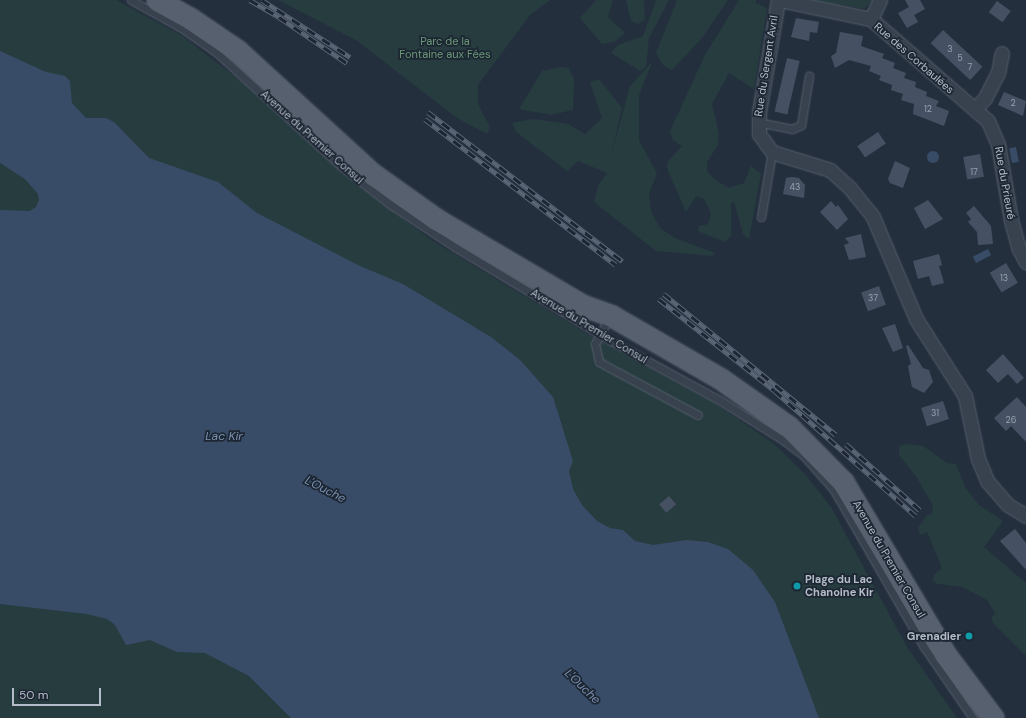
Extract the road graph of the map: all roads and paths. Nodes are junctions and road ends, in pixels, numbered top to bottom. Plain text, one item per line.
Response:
1 (131, 0) edge
2 (157, 0) edge
3 (779, 0) edge
4 (880, 0) edge
5 (870, 19) junction
6 (1002, 53) dead end
7 (809, 76) dead end
8 (975, 109) junction
9 (757, 122) junction
10 (772, 152) junction
11 (761, 217) dead end
12 (1021, 233) edge
13 (1026, 262) edge
14 (608, 326) junction
15 (698, 414) dead end
16 (1026, 516) edge
17 (973, 718) edge
18 (993, 718) edge

1 - 14 lane, Avenue du Premier Consul
2 - 14 main road, Avenue du Premier Consul
3 - 5 street, Rue des Corbaulées
3 - 9 street, Rue du Sergent Avril
4 - 5 street
5 - 8 street, Rue des Corbaulées
6 - 8 street
7 - 9 lane
8 - 12 street, Rue du Prieuré
9 - 10 street, Rue du Sergent Avril
10 - 11 lane
10 - 16 street
12 - 13 street, Rue du Prieuré
14 - 15 lane
14 - 17 lane, Avenue du Premier Consul
14 - 18 main road, Avenue du Premier Consul

